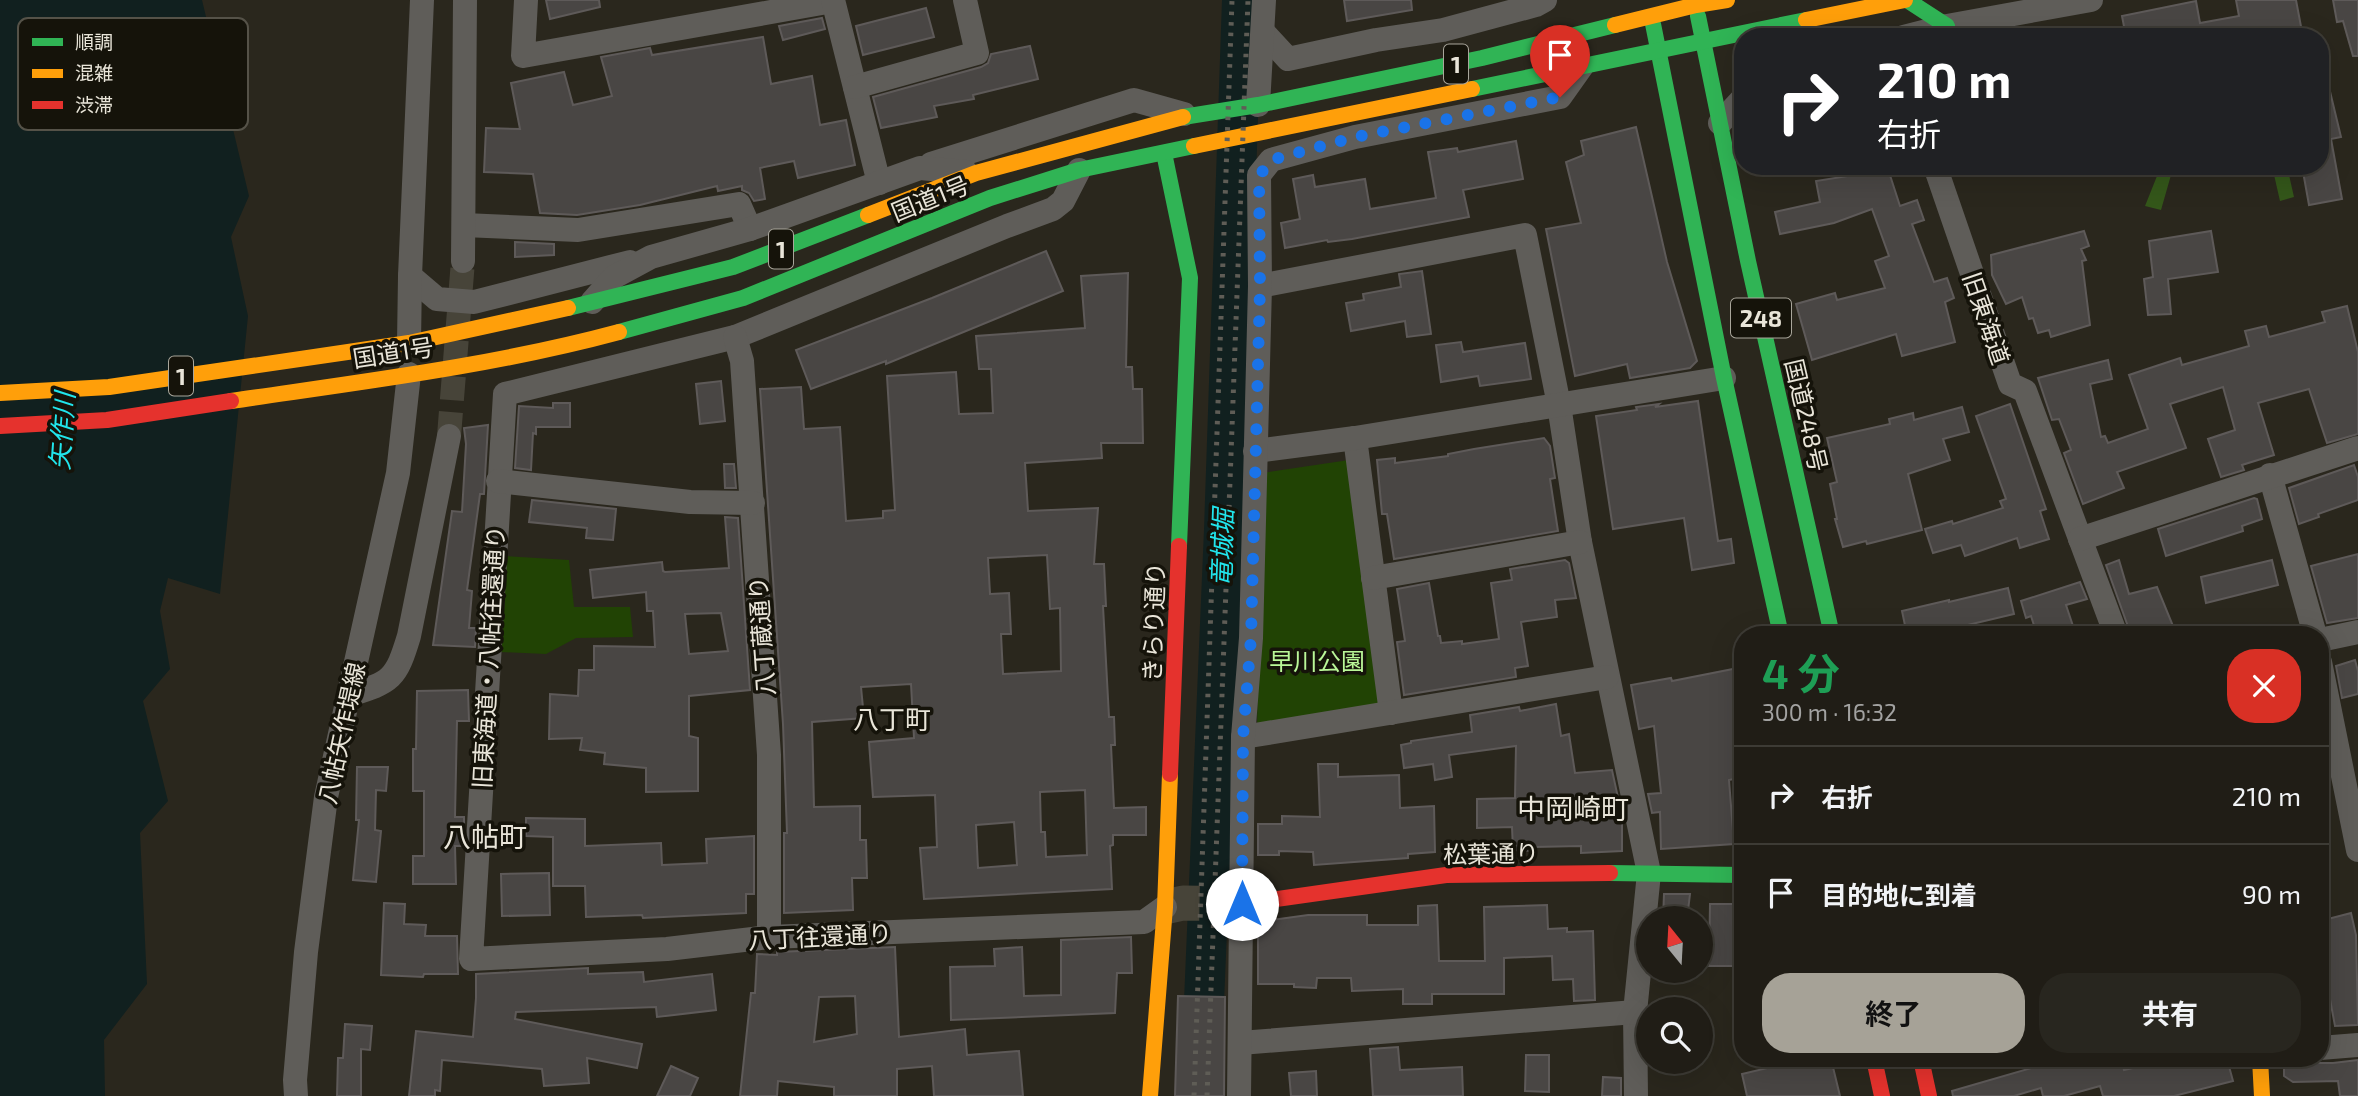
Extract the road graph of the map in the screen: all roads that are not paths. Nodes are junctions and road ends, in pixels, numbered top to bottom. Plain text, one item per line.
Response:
1 (422, 0) edge
2 (465, 0) edge
3 (526, 0) edge
4 (833, 0) edge
5 (965, 0) edge
6 (1264, 0) edge
7 (1545, 0) edge
8 (1648, 0) edge
9 (1727, 0) edge
10 (1906, 0) edge
11 (2091, 0) edge
12 (1695, 3) edge
13 (1652, 17) junction
14 (1947, 26) junction
15 (1764, 28) edge
16 (1939, 28) edge
17 (1443, 30) junction
18 (1263, 32) junction
19 (1734, 34) edge
20 (1704, 40) junction
21 (1344, 47) junction
22 (1657, 50) junction
23 (1482, 58) junction
24 (1582, 66) junction
25 (1504, 82) junction
26 (855, 87) junction
27 (1324, 92) junction
28 (1258, 105) junction
29 (1734, 107) edge
30 (1477, 113) junction
31 (1190, 115) junction
32 (1329, 118) junction
33 (1720, 123) junction
34 (1355, 137) junction
35 (1164, 153) junction
36 (920, 168) junction
37 (1079, 170) junction
38 (976, 173) junction
39 (1938, 175) edge
40 (879, 183) junction
41 (464, 225) junction
42 (750, 229) junction
43 (651, 257) junction
44 (463, 261) tunnel mouth
45 (410, 276) junction
46 (1260, 286) junction
47 (592, 303) junction
48 (612, 334) junction
49 (735, 337) junction
50 (409, 343) junction
51 (642, 359) junction
52 (409, 374) junction
53 (1724, 378) junction
54 (0, 393) edge
55 (1559, 405) junction
56 (0, 426) edge
57 (449, 436) tunnel mouth
58 (1355, 438) junction
59 (2358, 448) edge
60 (1255, 451) junction
61 (2270, 475) junction
62 (498, 481) junction
63 (753, 503) junction
64 (2080, 539) junction
65 (1580, 542) junction
66 (1373, 578) junction
67 (1779, 626) edge
68 (1830, 626) edge
69 (2113, 626) edge
70 (2312, 626) edge
71 (2358, 632) edge
72 (2329, 638) edge
73 (1606, 677) junction
74 (349, 695) junction
75 (2329, 699) edge
76 (1391, 713) junction
77 (1243, 737) junction
78 (2353, 798) edge
79 (2358, 850) edge
80 (1649, 873) junction
81 (1734, 875) edge
82 (1242, 904) junction
83 (1164, 907) junction
84 (769, 937) junction
85 (471, 959) joint
86 (1635, 1012) junction
87 (1240, 1043) junction
88 (2358, 1045) edge
89 (2329, 1047) edge
90 (1876, 1067) edge
91 (1923, 1067) edge
92 (2259, 1067) edge
93 (2255, 1094) edge
94 (296, 1096) edge
95 (1150, 1096) edge
96 (1239, 1096) edge
97 (1636, 1096) edge
98 (1882, 1096) edge
99 (1929, 1096) edge

1 - 45 street
2 - 41 street
3 - 4 street
4 - 26 street
5 - 26 street
6 - 18 street
7 - 17 street
8 - 13 main road, 248
9 - 12 main road, 国道1号 / 1
10 - 14 main road
10 - 15 main road, 国道1号 / 1
11 - 14 street
12 - 13 main road, 国道1号 / 1
12 - 20 main road, 国道248号 / 248
13 - 22 main road, 248
13 - 23 main road, 国道1号 / 1
14 - 16 street
17 - 21 street
17 - 23 street
18 - 21 street
18 - 28 street
19 - 20 main road, 国道1号 / 1
20 - 22 main road, 国道1号 / 1
20 - 33 main road, 国道248号 / 248
21 - 27 street
22 - 24 main road, 国道1号 / 1
22 - 53 main road, 248
23 - 27 main road, 国道1号 / 1
24 - 25 main road, 国道1号 / 1
24 - 30 street
25 - 30 street
25 - 32 main road, 国道1号 / 1
26 - 40 street
27 - 28 main road, 国道1号 / 1
28 - 31 main road, 国道1号 / 1
29 - 33 street
30 - 34 street
31 - 36 street
31 - 38 main road, 国道1号 / 1
32 - 34 street
32 - 35 main road, 国道1号 / 1
33 - 68 main road, 国道248号 / 248
34 - 46 street
35 - 37 main road, 国道1号 / 1
35 - 83 main road, きらり通り
36 - 38 street
36 - 40 street
37 - 48 main road, 国道1号 / 1
37 - 49 street
38 - 47 main road, 国道1号 / 1
39 - 64 street, 旧東海道
40 - 42 street
41 - 42 street
41 - 44 street
42 - 43 street
43 - 45 street
43 - 47 street
45 - 50 street
46 - 55 street
46 - 60 street
47 - 50 main road, 国道1号 / 1
48 - 51 street
48 - 52 main road, 国道1号 / 1
49 - 51 street
49 - 63 street, 八丁蔵通り
50 - 54 main road, 国道1号 / 1
51 - 62 street
52 - 56 main road, 国道1号 / 1
52 - 74 street, 八帖矢作堤線
53 - 55 street
53 - 67 main road, 248
55 - 58 street
55 - 65 street
57 - 74 street
58 - 60 street
58 - 66 street
59 - 61 street
60 - 77 street
61 - 64 street
61 - 70 street
62 - 63 street
62 - 85 street, 旧東海道・八帖往還通り
63 - 84 street, 八丁蔵通り
64 - 69 street, 旧東海道
65 - 66 street
65 - 73 street
66 - 76 street
71 - 72 street
73 - 76 street
73 - 80 street
74 - 94 street, 八帖矢作堤線
75 - 78 street
76 - 77 street
77 - 82 street
78 - 79 street
80 - 81 main road, 松葉通り
80 - 82 main road, 松葉通り
80 - 86 street
82 - 87 street
83 - 84 street, 八丁往還通り
83 - 95 main road, きらり通り
84 - 85 street, 八丁往還通り
86 - 87 street
86 - 97 street
87 - 96 street
88 - 89 street
90 - 98 main road
91 - 99 main road
92 - 93 main road

